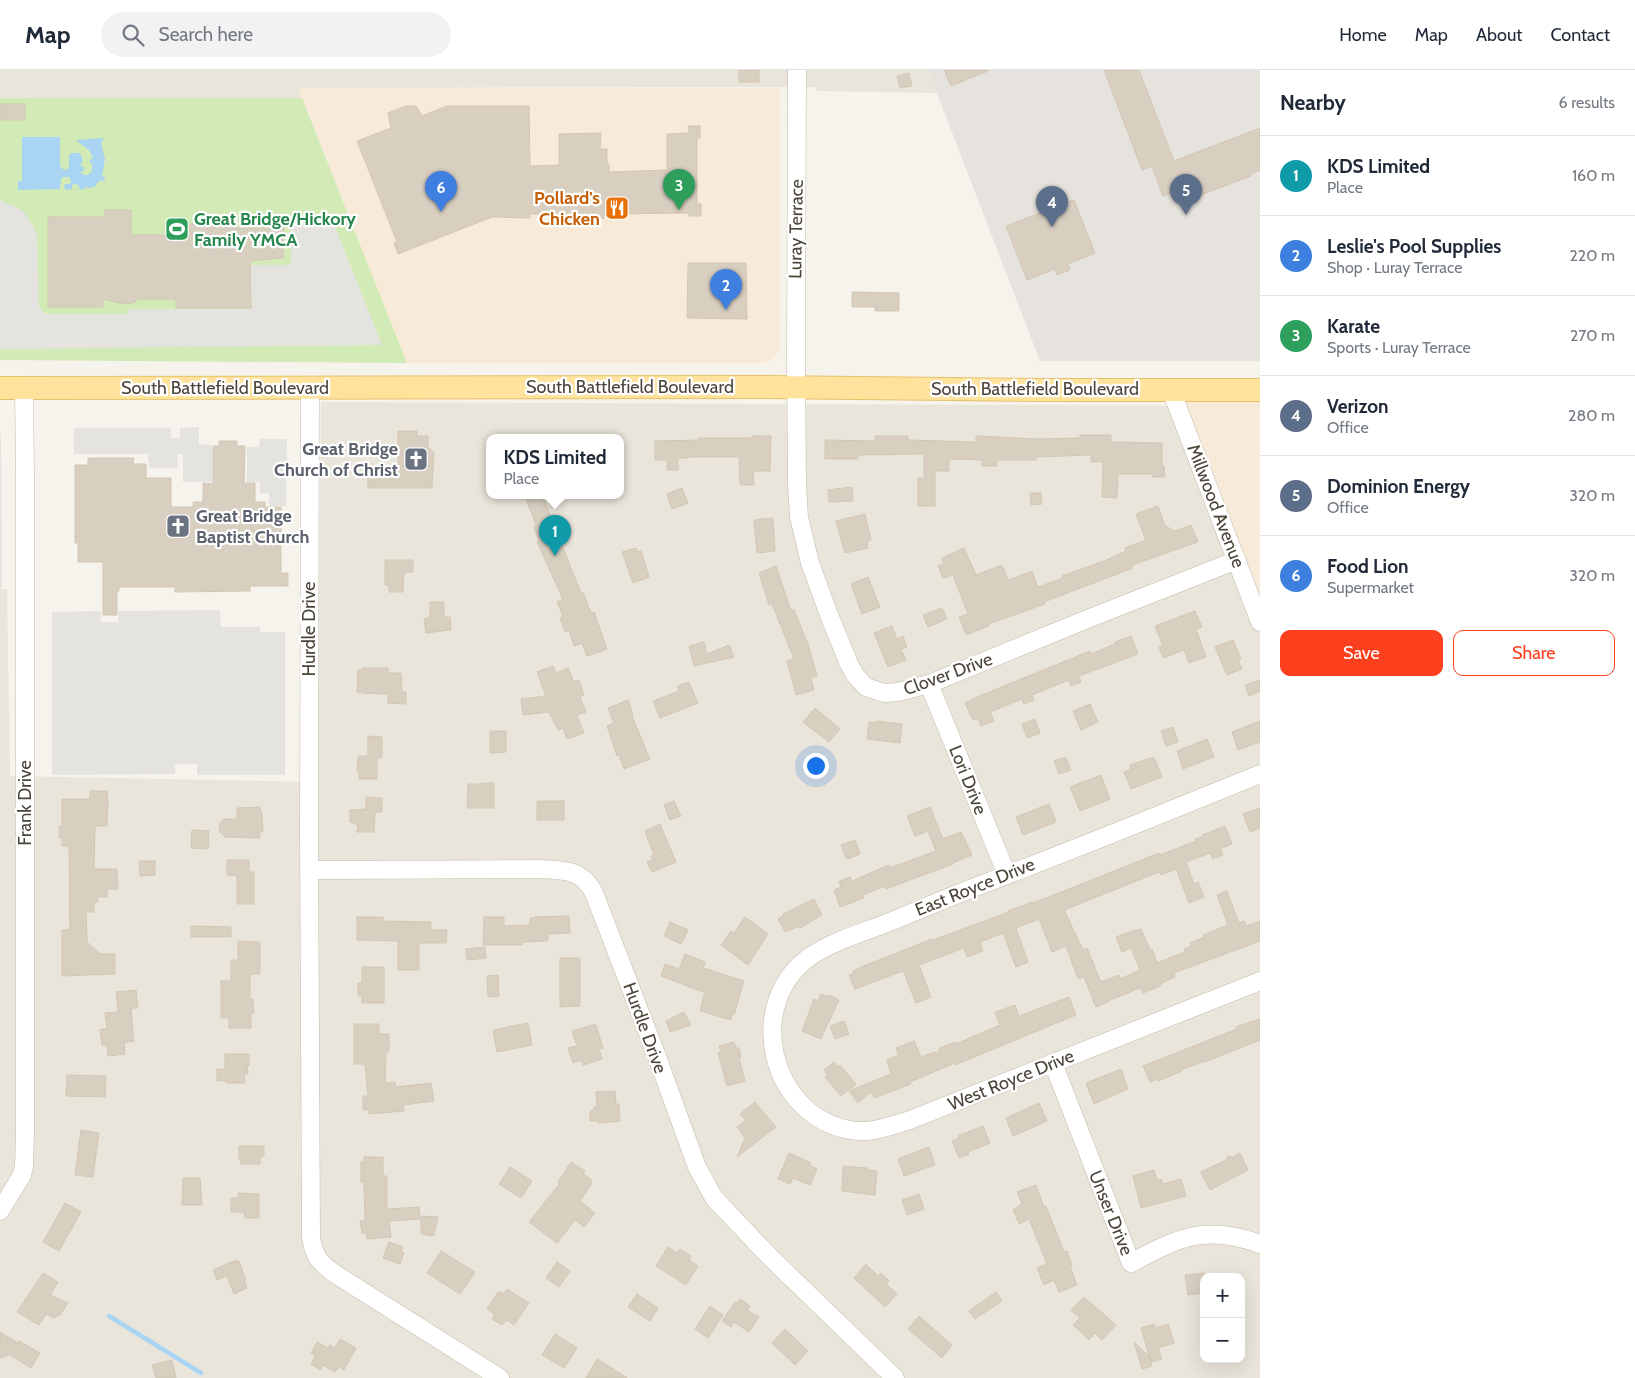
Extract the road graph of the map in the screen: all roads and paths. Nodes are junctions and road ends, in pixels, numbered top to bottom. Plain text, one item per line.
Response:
1 (797, 70) edge
2 (0, 388) edge
3 (24, 388) junction
4 (310, 388) junction
5 (796, 388) junction
6 (1171, 390) junction
7 (1260, 390) edge
8 (1237, 560) junction
9 (1260, 622) edge
10 (929, 684) junction
11 (1260, 774) edge
12 (309, 870) junction
13 (1006, 875) junction
14 (1260, 980) edge
15 (1052, 1063) junction
16 (779, 1070) joint
17 (0, 1211) edge
18 (1260, 1244) edge
19 (500, 1378) edge
20 (895, 1378) edge

1 - 5 street, Luray Terrace
2 - 3 main road, South Battlefield Boulevard
3 - 4 main road, South Battlefield Boulevard
3 - 17 street, Frank Drive
4 - 5 main road, South Battlefield Boulevard
4 - 12 street, Hurdle Drive
5 - 6 main road, South Battlefield Boulevard
5 - 10 street, Clover Drive
6 - 7 main road, South Battlefield Boulevard
6 - 8 street, Millwood Avenue
8 - 9 street, Millwood Avenue
8 - 10 street, Clover Drive
10 - 13 street, Lori Drive
11 - 13 street, East Royce Drive
12 - 19 street, Hurdle Drive
12 - 20 street, Hurdle Drive
13 - 16 street, East Royce Drive
14 - 15 street, West Royce Drive
15 - 16 street, West Royce Drive
15 - 18 street, Unser Drive

